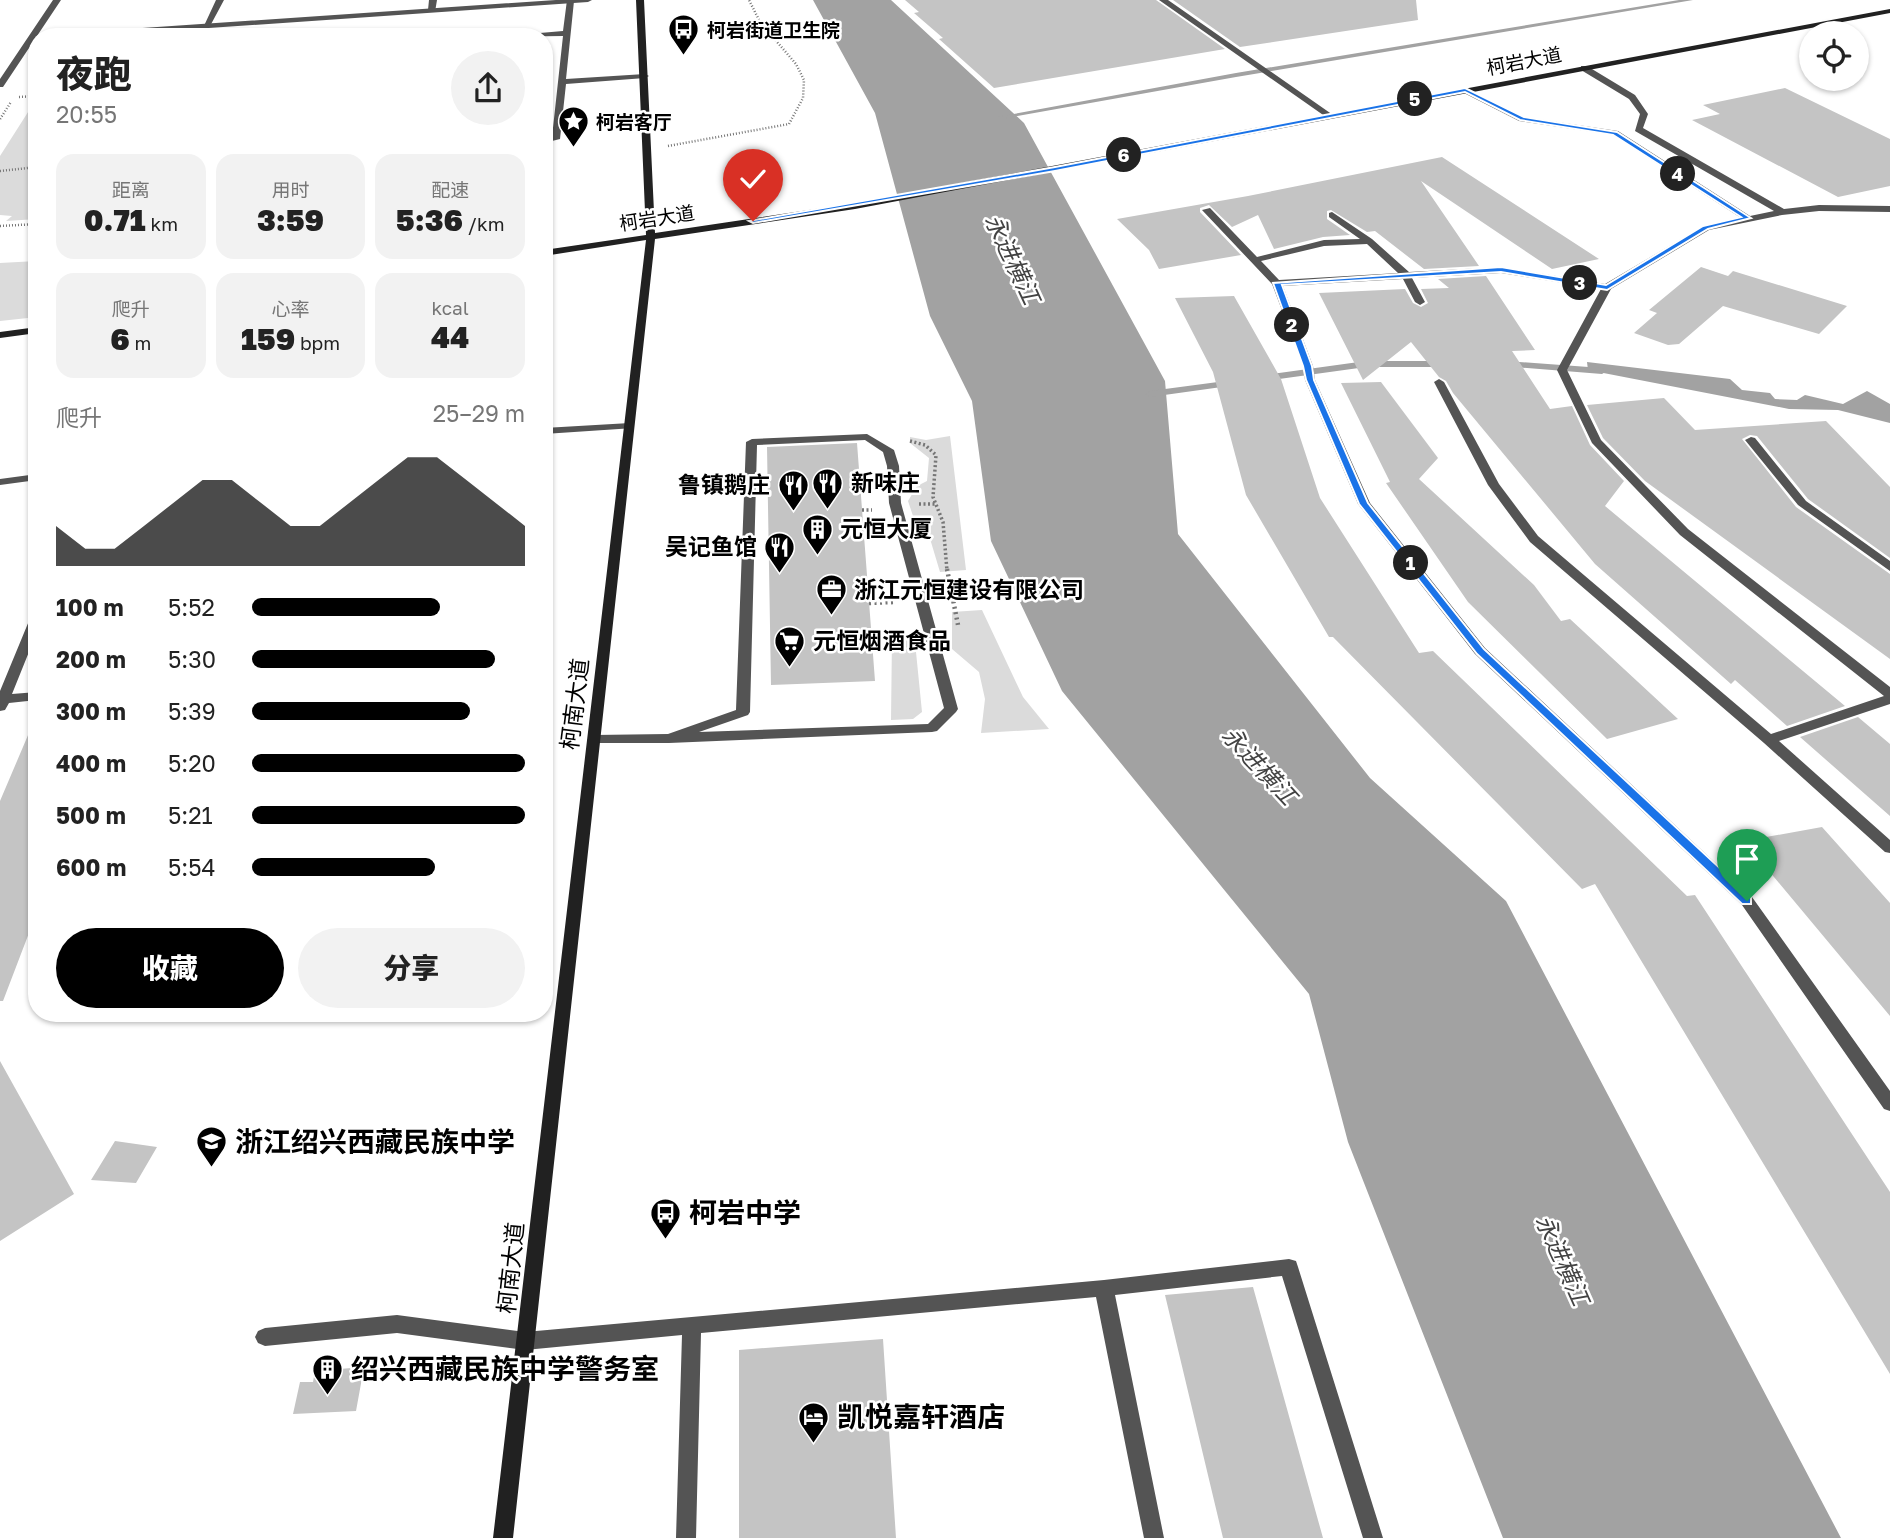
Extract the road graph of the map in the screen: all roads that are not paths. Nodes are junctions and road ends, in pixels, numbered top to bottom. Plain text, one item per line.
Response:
1 (57, 0) edge
2 (220, 0) edge
3 (433, 0) edge
4 (588, 0) edge
5 (640, 0) edge
6 (1163, 0) edge
7 (570, 1) edge
8 (432, 10) junction
9 (1890, 11) edge
10 (206, 26) junction
11 (42, 28) edge
12 (175, 28) edge
13 (568, 33) junction
14 (553, 34) edge
15 (28, 49) edge
16 (1584, 68) junction
17 (645, 76) junction
18 (564, 82) junction
19 (0, 85) edge
20 (1465, 90) junction
21 (1329, 115) junction
22 (553, 140) edge
23 (1890, 209) edge
24 (1207, 210) dead end
25 (1782, 212) junction
26 (1332, 215) dead end
27 (1747, 218) junction
28 (651, 237) junction
29 (1369, 241) junction
30 (553, 252) edge
31 (1255, 260) junction
32 (1406, 275) junction
33 (1277, 283) junction
34 (1607, 287) junction
35 (1420, 302) dead end
36 (28, 331) edge
37 (0, 335) edge
38 (1440, 382) dead end
39 (630, 426) junction
40 (553, 430) edge
41 (1751, 440) dead end
42 (28, 478) edge
43 (0, 482) edge
44 (1890, 567) edge
45 (28, 638) edge
46 (1890, 697) edge
47 (28, 698) edge
48 (1, 702) edge
49 (669, 738) junction
50 (594, 740) junction
51 (1769, 740) junction
52 (1890, 848) edge
53 (1890, 1104) edge
54 (1104, 1289) junction
55 (692, 1326) junction
56 (265, 1337) dead end
57 (525, 1341) junction
58 (503, 1538) edge
59 (686, 1538) edge
60 (1154, 1538) edge
61 (1373, 1538) edge

1 - 11 street
2 - 10 street
3 - 8 street
4 - 7 street
5 - 17 main road, 柯南大道
6 - 21 street
7 - 8 street
7 - 13 street
8 - 10 street
9 - 16 main road, 柯岩大道
10 - 12 street
13 - 14 street
13 - 18 street
15 - 19 street
16 - 20 main road, 柯岩大道
16 - 25 street
17 - 18 street
17 - 28 main road, 柯南大道
18 - 22 street
20 - 21 main road, 柯岩大道
20 - 27 street
21 - 28 main road, 柯岩大道
23 - 25 street
24 - 31 street
25 - 27 street
26 - 29 street
27 - 34 street
28 - 30 main road, 柯岩大道
28 - 39 main road, 柯南大道
29 - 31 street
29 - 32 street
31 - 33 street
32 - 33 street
32 - 34 street
32 - 35 street
33 - 53 street
34 - 46 street
36 - 37 main road
38 - 51 street
39 - 40 street
39 - 50 main road, 柯南大道
41 - 44 street
42 - 43 street
45 - 48 street
46 - 51 street
47 - 48 street
49 - 49 street
49 - 50 street
50 - 57 main road, 柯南大道
51 - 52 street
54 - 55 street
54 - 60 street
54 - 61 street
55 - 57 street
55 - 59 street
56 - 57 street
57 - 58 main road, 柯南大道

